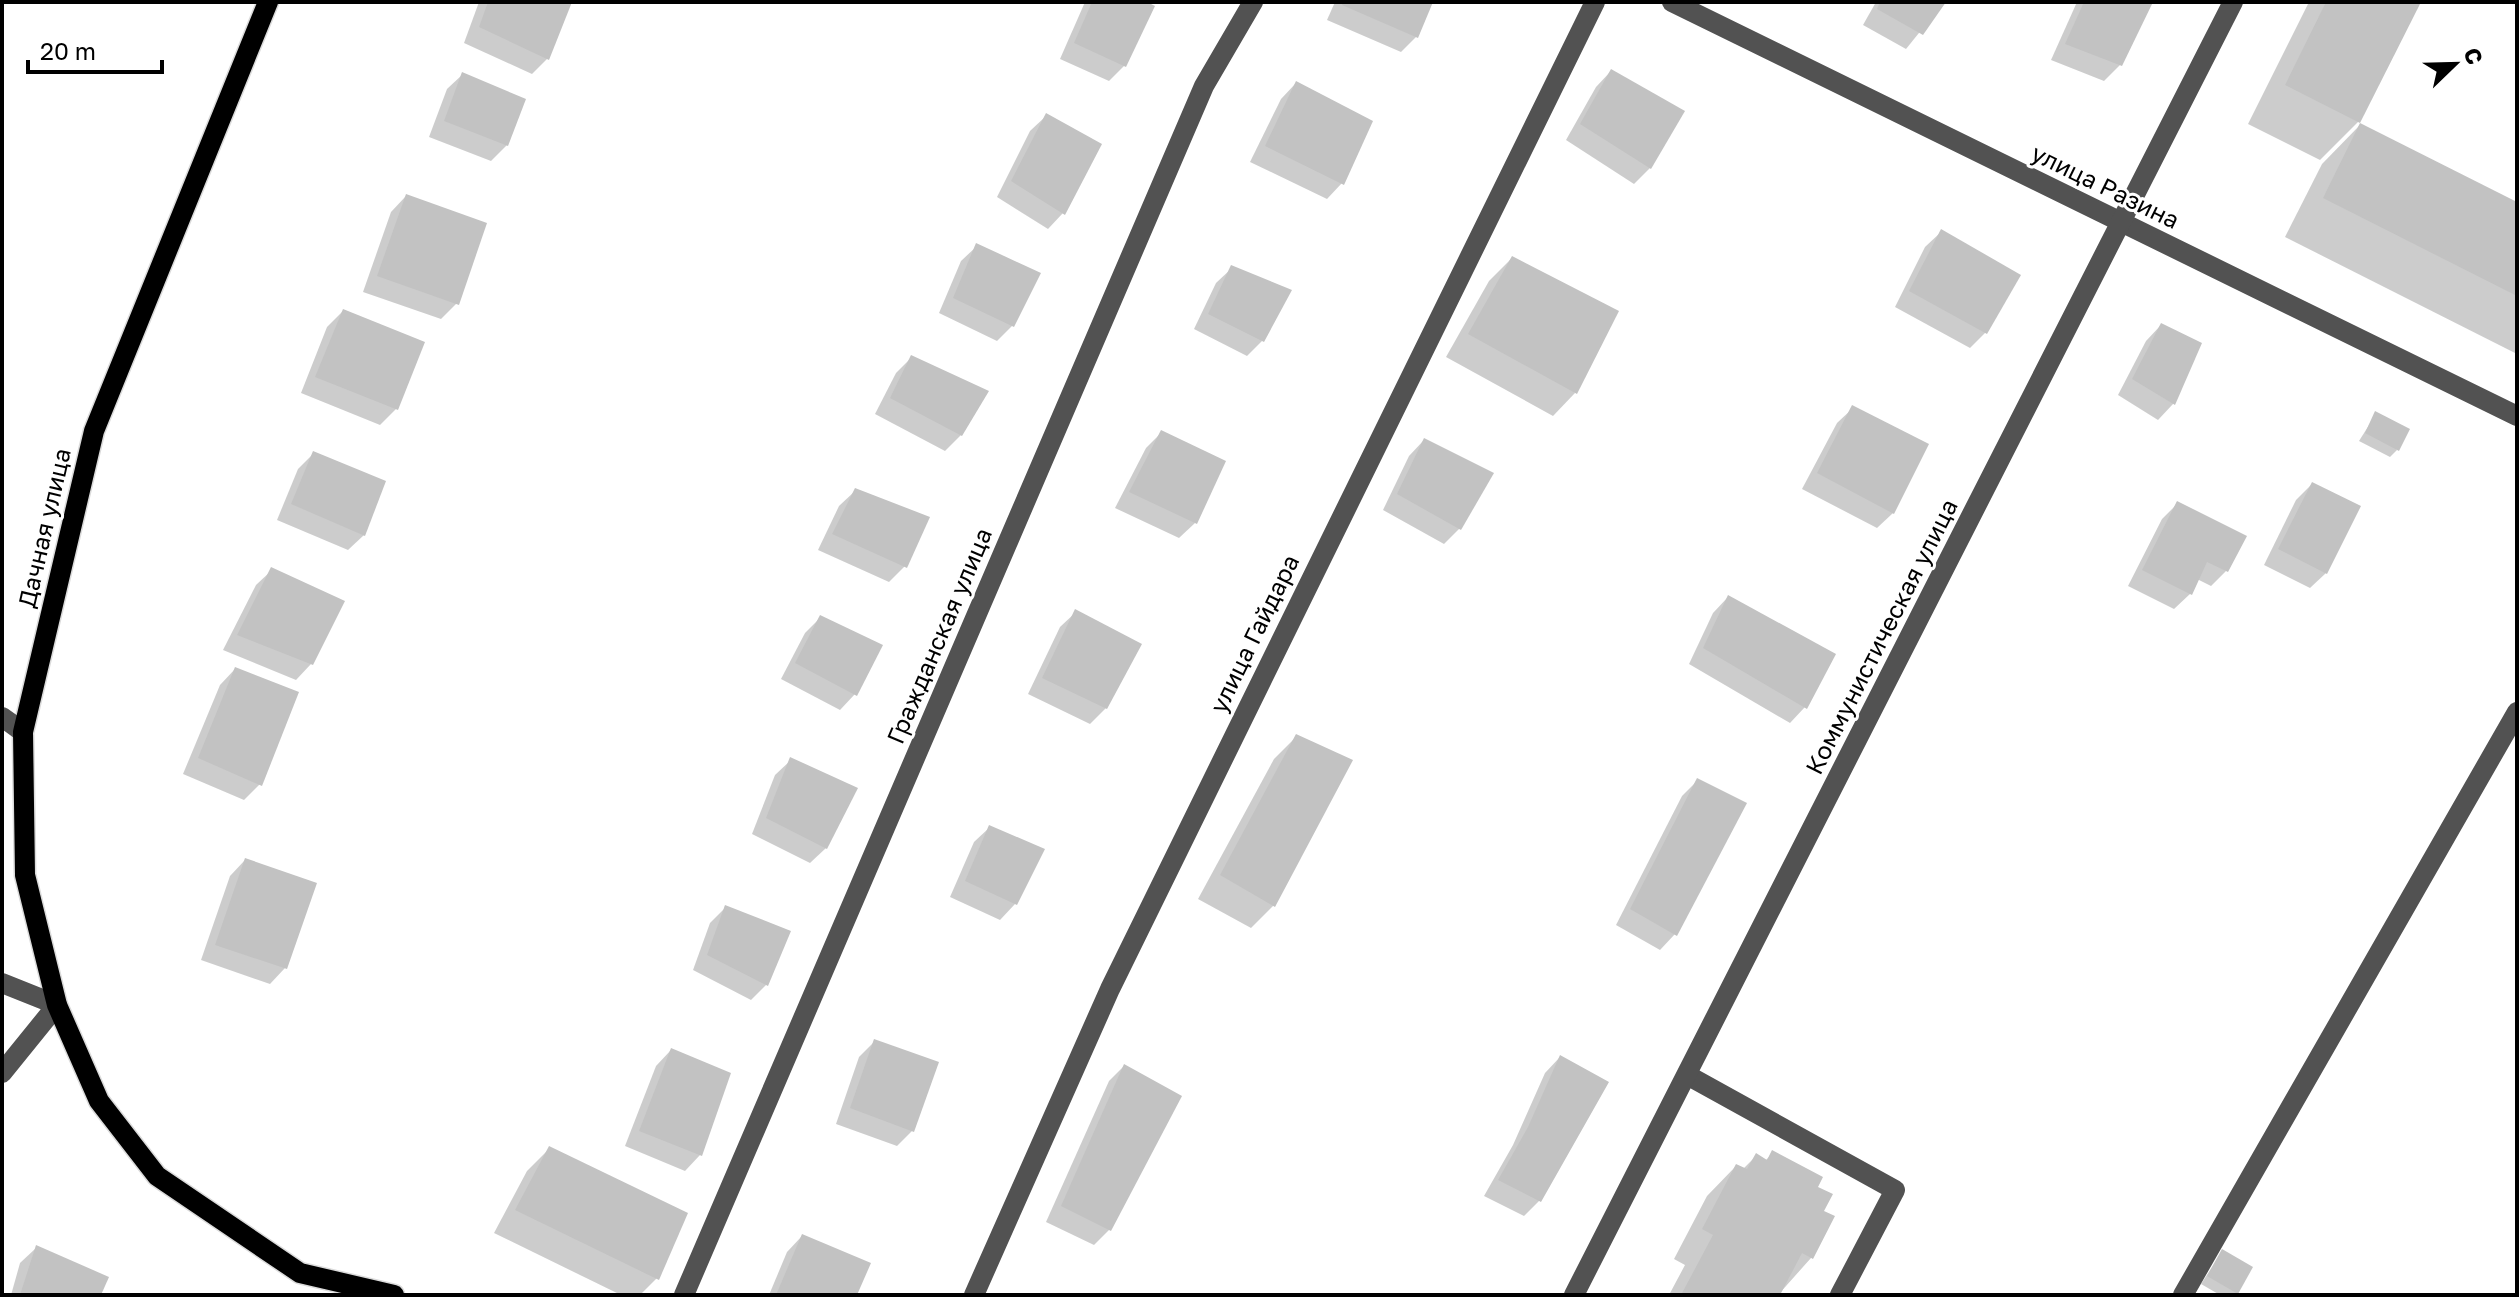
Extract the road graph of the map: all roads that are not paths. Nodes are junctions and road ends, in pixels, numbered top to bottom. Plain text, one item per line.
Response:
1 (268, 2) edge
2 (1253, 2) edge
3 (1595, 2) edge
4 (1672, 2) edge
5 (2233, 2) edge
6 (2123, 225) junction
7 (2517, 416) edge
8 (2517, 712) edge
9 (2, 717) edge
10 (23, 732) junction
11 (2, 983) edge
12 (57, 1005) junction
13 (2, 1073) edge
14 (1687, 1075) junction
15 (394, 1295) edge
16 (684, 1295) edge
17 (974, 1295) edge
18 (1574, 1295) edge
19 (1840, 1295) edge
20 (2183, 1295) edge

1 - 10 main road, Дачная улица
2 - 16 street, Гражданская улица
3 - 17 street, улица Гайдара
4 - 6 street, улица Разина
5 - 6 street, Коммунистическая улица
6 - 7 street, улица Разина
6 - 14 street, Коммунистическая улица
8 - 20 street
9 - 10 street
10 - 12 main road, Дачная улица
11 - 12 street
12 - 13 street
12 - 15 main road, Дачная улица
14 - 18 street, Коммунистическая улица
14 - 19 street

